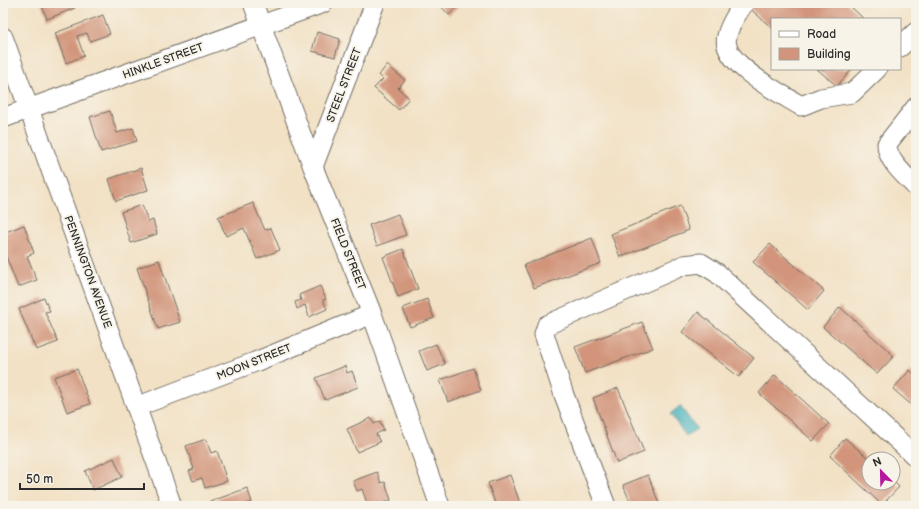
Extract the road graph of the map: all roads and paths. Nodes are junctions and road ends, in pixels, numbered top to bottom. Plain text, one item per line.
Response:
1 (253, 3) edge
2 (323, 3) edge
3 (375, 3) edge
4 (744, 3) edge
5 (262, 26) junction
6 (916, 32) edge
7 (3, 38) edge
8 (901, 46) edge
9 (876, 70) edge
10 (916, 107) edge
11 (29, 108) junction
12 (3, 118) edge
13 (313, 167) junction
14 (916, 186) edge
15 (372, 314) junction
16 (136, 407) junction
17 (916, 457) edge
18 (172, 506) edge
19 (440, 506) edge
20 (606, 506) edge

1 - 5 street, FIELD STREET
2 - 5 street, HINKLE STREET
3 - 13 street, STEEL STREET
4 - 9 street
5 - 11 street, HINKLE STREET
5 - 13 street, FIELD STREET
6 - 8 street
7 - 11 street, PENNINGTON AVENUE
10 - 14 street
11 - 12 street, HINKLE STREET
11 - 16 street, PENNINGTON AVENUE
13 - 15 street, FIELD STREET
15 - 16 street, MOON STREET
15 - 19 street, FIELD STREET
16 - 18 street, PENNINGTON AVENUE
17 - 20 street

